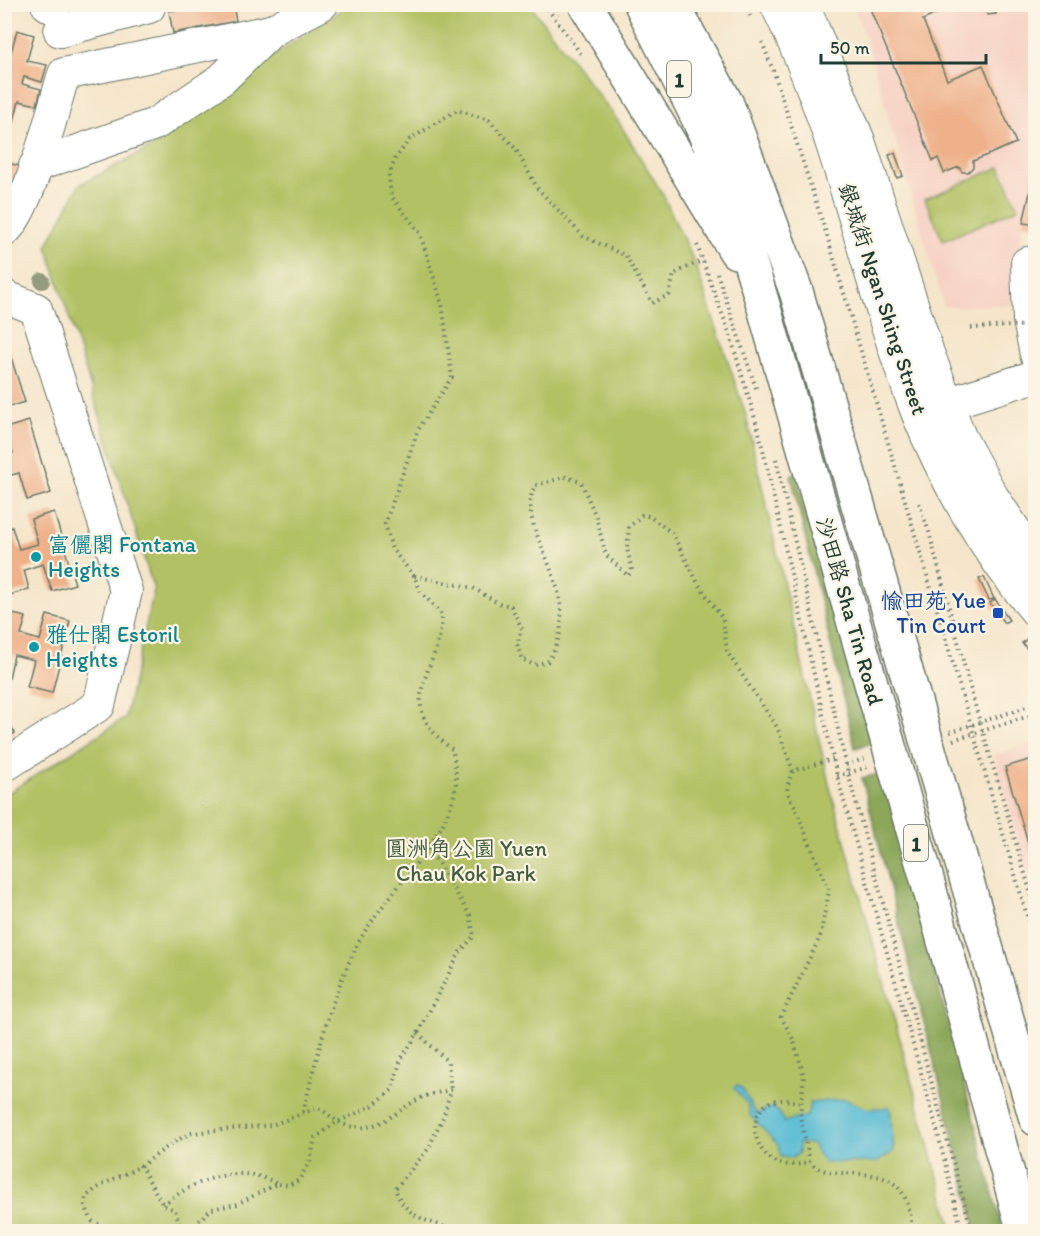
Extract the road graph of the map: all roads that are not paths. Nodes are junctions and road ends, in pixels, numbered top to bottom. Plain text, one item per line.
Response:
1 (322, 4) edge
2 (641, 4) edge
3 (672, 4) edge
4 (695, 4) edge
5 (803, 4) edge
6 (149, 7) dead end
7 (53, 12) edge
8 (576, 14) edge
9 (765, 15) edge
10 (271, 31) junction
11 (64, 74) junction
12 (727, 104) junction
13 (35, 166) junction
14 (4, 231) edge
15 (1027, 263) dead end
16 (4, 296) edge
17 (762, 301) junction
18 (1035, 354) edge
19 (1035, 376) edge
20 (947, 403) junction
21 (918, 413) junction
22 (1035, 562) edge
23 (1035, 611) edge
24 (4, 766) edge
25 (1035, 1119) edge
26 (1024, 1232) edge

1 - 10 street
2 - 17 highway, 沙田路 Sha Tin Road / 1
3 - 12 highway, 沙田路 Sha Tin Road / 1
4 - 12 highway
5 - 20 street, 銀城街 Ngan Shing Street
6 - 7 street
7 - 11 street
8 - 17 highway
9 - 21 street, 銀城街 Ngan Shing Street
10 - 11 street
10 - 13 street
11 - 13 street
12 - 25 highway, 沙田路 Sha Tin Road / 1
13 - 14 street
15 - 18 street
16 - 24 street
17 - 26 highway, 沙田路 Sha Tin Road / 1
19 - 20 street
20 - 21 street
20 - 22 street, 銀城街 Ngan Shing Street
21 - 23 street, 銀城街 Ngan Shing Street

